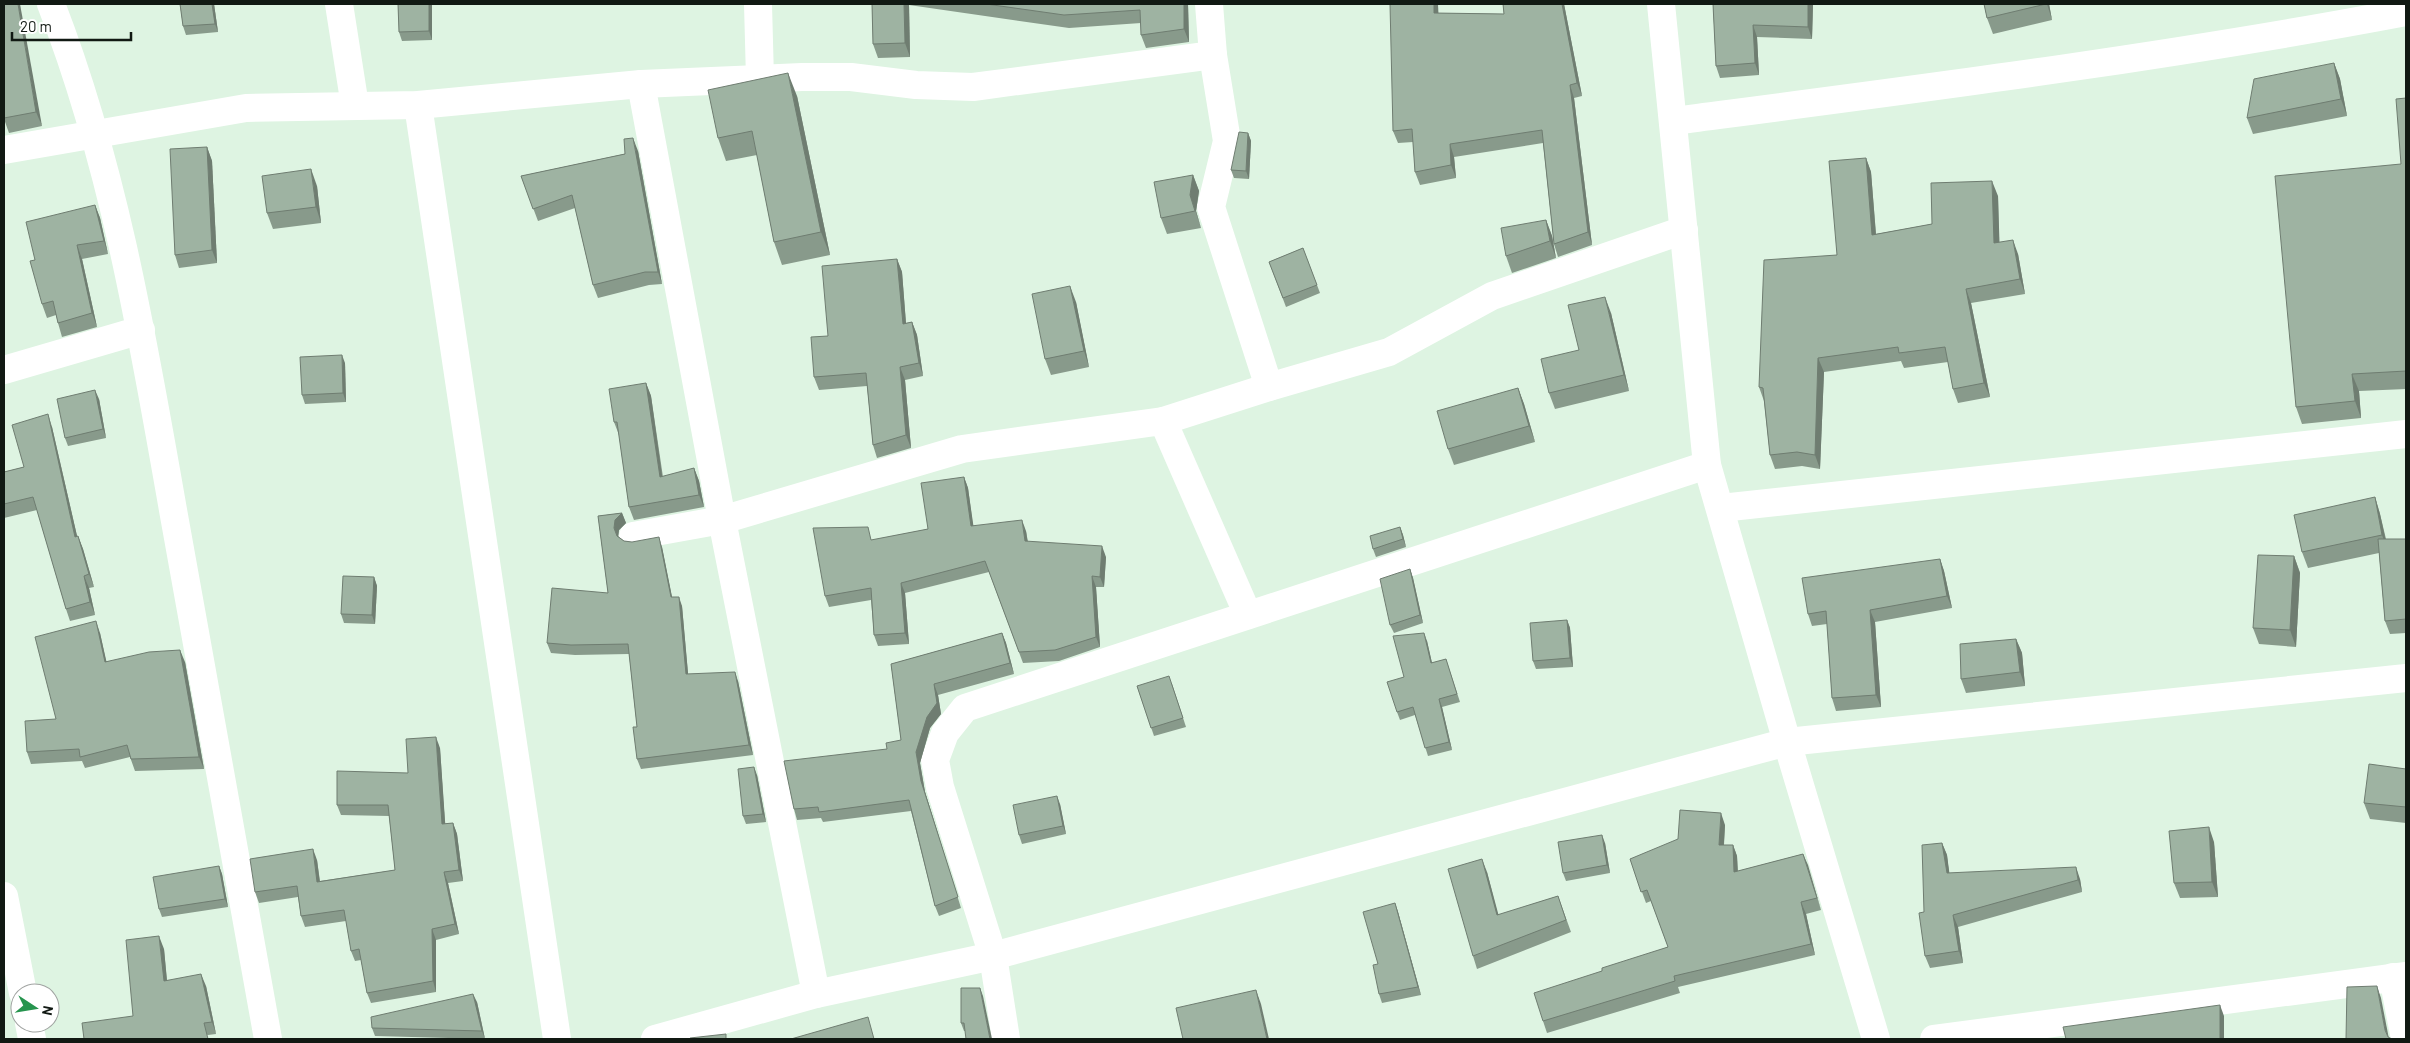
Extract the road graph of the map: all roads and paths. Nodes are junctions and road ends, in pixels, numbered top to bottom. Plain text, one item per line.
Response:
1 (51, 4) edge
2 (339, 4) edge
3 (758, 4) edge
4 (1209, 4) edge
5 (1661, 4) edge
6 (2406, 12) edge
7 (1213, 56) junction
8 (760, 79) junction
9 (641, 84) junction
10 (418, 105) junction
11 (355, 106) junction
12 (1673, 121) junction
13 (95, 132) junction
14 (4, 150) edge
15 (1684, 230) junction
16 (141, 330) junction
17 (4, 370) edge
18 (1269, 387) junction
19 (1163, 421) junction
20 (2406, 434) edge
21 (1707, 464) junction
22 (1721, 508) junction
23 (722, 520) junction
24 (633, 536) dead end
25 (1248, 615) junction
26 (2406, 678) edge
27 (1787, 742) junction
28 (4, 896) edge
29 (993, 956) junction
30 (2400, 976) edge
31 (21, 983) edge
32 (816, 994) junction
33 (268, 1039) edge
34 (557, 1039) edge
35 (655, 1039) edge
36 (1006, 1039) edge
37 (1876, 1039) edge
38 (1934, 1039) edge
39 (2405, 1039) edge

1 - 13 street
2 - 11 street
3 - 8 street
4 - 7 street
5 - 12 street
6 - 12 street
7 - 8 street
7 - 18 street
8 - 9 street
9 - 10 street
9 - 23 street
10 - 11 street
10 - 34 street
11 - 13 street
12 - 15 street
13 - 14 street
13 - 16 street
15 - 18 street
15 - 21 street
16 - 17 street
16 - 33 street
18 - 19 street
19 - 23 street
19 - 25 street
20 - 22 street
21 - 22 street
21 - 25 street
22 - 27 street
23 - 24 street
23 - 32 street
25 - 29 street
26 - 27 street
27 - 29 street
27 - 37 street
28 - 31 street
29 - 32 street
29 - 36 street
30 - 38 street
30 - 39 street
32 - 35 street

